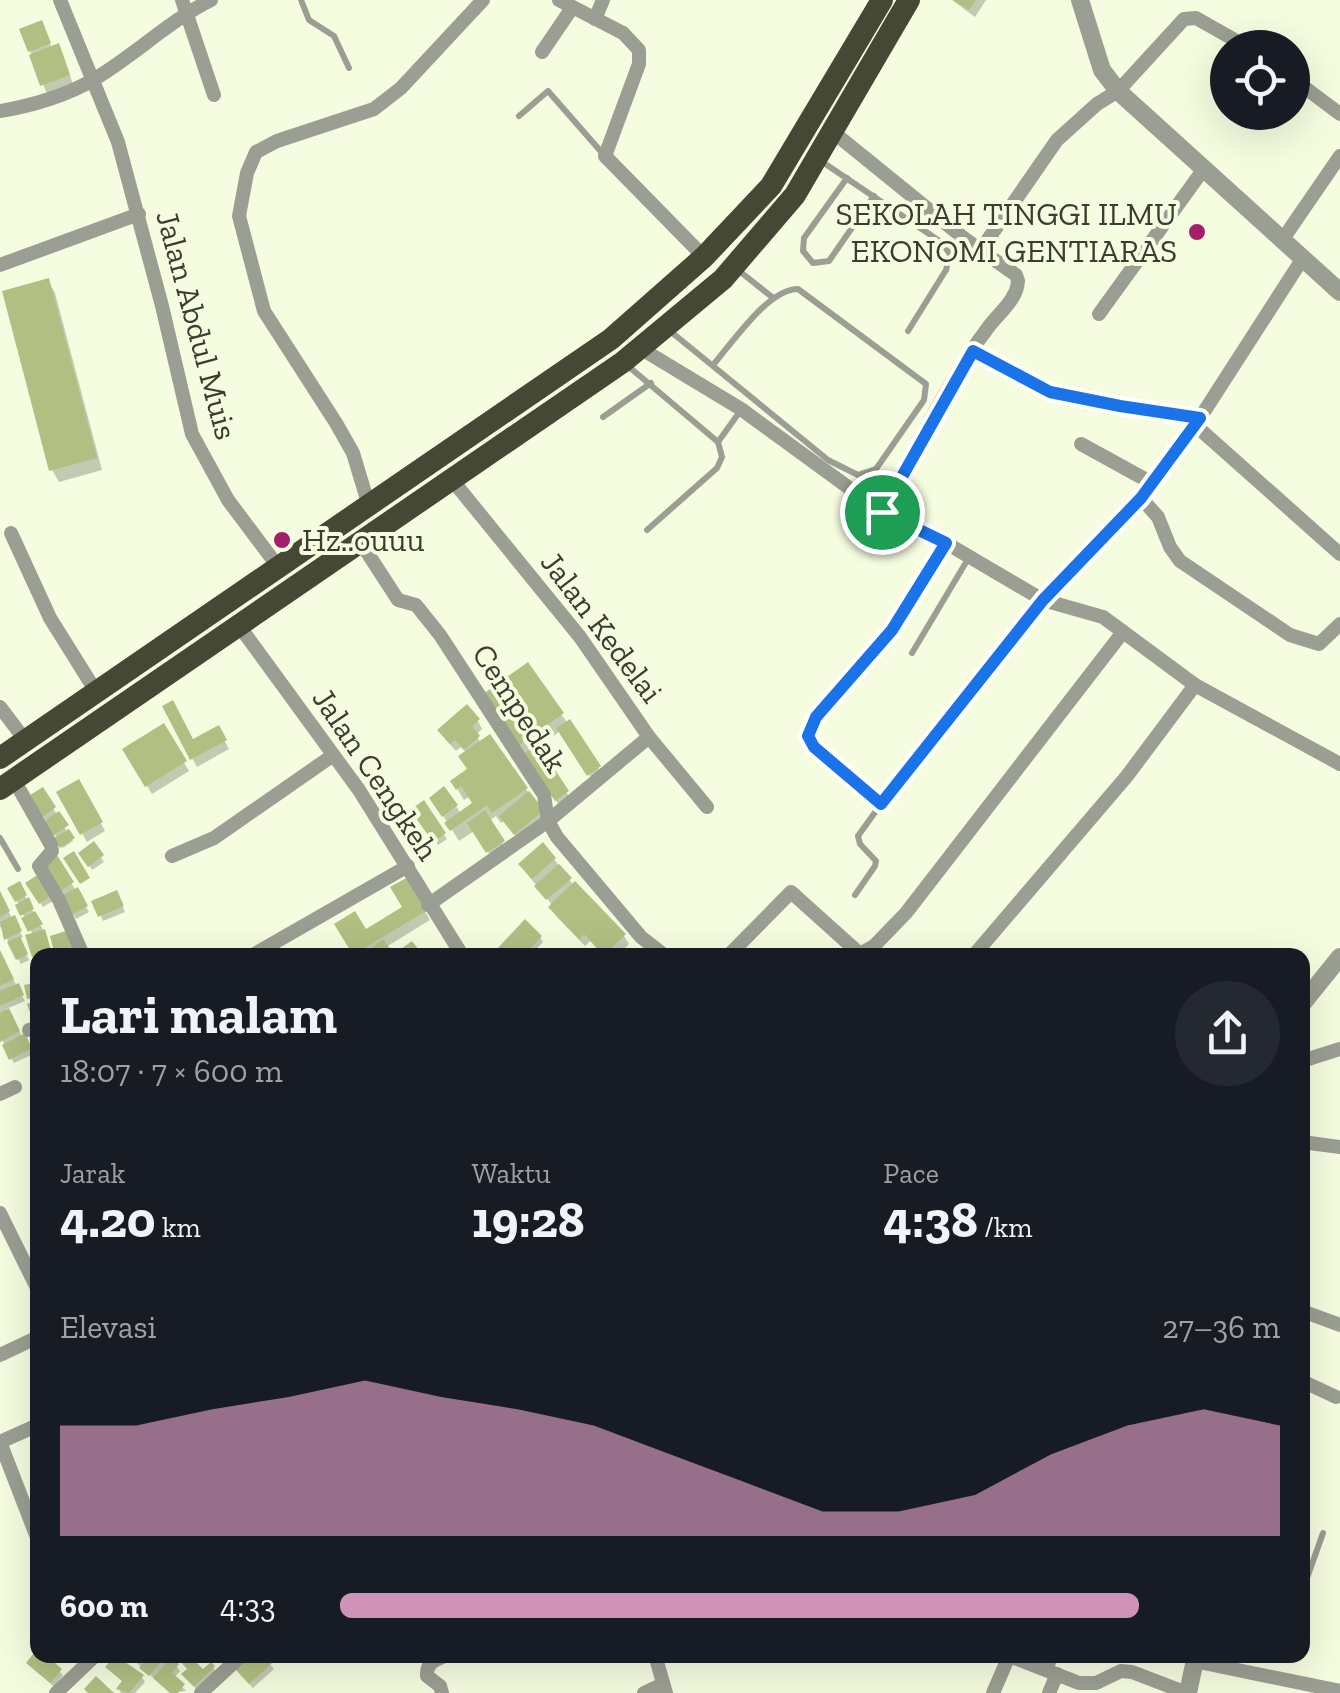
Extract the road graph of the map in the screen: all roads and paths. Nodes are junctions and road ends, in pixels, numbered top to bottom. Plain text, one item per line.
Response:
1 (60, 0) edge
2 (211, 0) edge
3 (300, 0) edge
4 (483, 0) edge
5 (604, 0) edge
6 (882, 0) edge
7 (909, 0) edge
8 (1080, 0) edge
9 (566, 4) edge
10 (184, 6) edge
11 (595, 19) junction
12 (1220, 30) edge
13 (542, 52) dead end
14 (350, 68) dead end
15 (94, 80) junction
16 (1118, 91) junction
17 (1310, 92) edge
18 (214, 95) dead end
19 (0, 111) edge
20 (1340, 114) edge
21 (519, 116) dead end
22 (833, 132) junction
23 (605, 156) junction
24 (1340, 156) edge
25 (818, 160) junction
26 (1204, 170) junction
27 (847, 178) junction
28 (874, 196) junction
29 (139, 214) junction
30 (1283, 239) junction
31 (980, 251) junction
32 (704, 257) junction
33 (1303, 258) junction
34 (0, 265) edge
35 (735, 268) junction
36 (1340, 292) edge
37 (772, 297) junction
38 (1099, 314) dead end
39 (665, 327) junction
40 (908, 331) dead end
41 (973, 351) junction
42 (632, 355) junction
43 (713, 365) junction
44 (651, 383) junction
45 (742, 409) junction
46 (603, 417) dead end
47 (1197, 421) junction
48 (718, 442) junction
49 (1081, 444) dead end
50 (452, 481) junction
51 (1152, 483) junction
52 (1141, 498) junction
53 (369, 506) junction
54 (882, 512) junction
55 (647, 530) dead end
56 (11, 534) dead end
57 (362, 543) junction
58 (946, 543) junction
59 (1340, 554) edge
60 (969, 557) junction
61 (279, 568) junction
62 (1043, 600) junction
63 (1340, 624) edge
64 (240, 627) junction
65 (1123, 632) junction
66 (912, 653) dead end
67 (1195, 685) junction
68 (95, 690) junction
69 (0, 707) edge
70 (68, 709) junction
71 (109, 713) junction
72 (82, 732) junction
73 (649, 737) junction
74 (25, 740) junction
75 (332, 756) junction
76 (0, 758) edge
77 (1340, 764) edge
78 (7, 784) edge
79 (881, 804) junction
80 (707, 807) dead end
81 (548, 822) junction
82 (0, 838) edge
83 (172, 856) dead end
84 (408, 866) junction
85 (18, 869) dead end
86 (854, 896) dead end
87 (428, 905) junction
88 (79, 948) edge
89 (265, 948) edge
90 (457, 948) edge
91 (655, 948) edge
92 (736, 948) edge
93 (852, 948) edge
94 (870, 948) edge
95 (980, 948) edge
96 (1340, 957) edge
97 (1310, 994) edge
98 (1340, 1048) edge
99 (1310, 1057) edge
100 (1310, 1143) edge
101 (1340, 1147) edge
102 (0, 1213) edge
103 (5, 1234) edge
104 (30, 1276) edge
105 (1310, 1314) edge
106 (1340, 1325) edge
107 (30, 1341) edge
108 (0, 1355) edge
109 (1310, 1385) edge
110 (1336, 1397) dead end
111 (30, 1429) edge
112 (0, 1442) edge
113 (30, 1519) edge
114 (1323, 1533) dead end
115 (1310, 1570) edge
116 (88, 1663) edge
117 (233, 1663) edge
118 (430, 1663) edge
119 (658, 1663) edge
120 (1005, 1663) edge
121 (1194, 1663) edge
122 (1213, 1663) edge
123 (1052, 1666) edge
124 (1297, 1687) edge
125 (664, 1689) edge
126 (1340, 1691) edge
127 (56, 1693) edge
128 (201, 1693) edge
129 (442, 1693) edge
130 (644, 1693) edge
131 (993, 1693) edge
132 (1049, 1693) edge
133 (1188, 1693) edge

1 - 15 street, Jalan Abdul Muis
2 - 10 street
3 - 14 lane
4 - 53 street
5 - 11 street
6 - 32 highway
7 - 22 highway
8 - 16 street
9 - 11 street
9 - 13 street
10 - 15 street
10 - 18 street
11 - 23 street
12 - 16 street
15 - 19 street
15 - 29 street, Jalan Abdul Muis
16 - 26 street
16 - 31 street
17 - 20 street
21 - 23 lane
22 - 25 highway
22 - 31 street
23 - 32 street
24 - 30 street
25 - 27 lane
25 - 35 highway
26 - 30 street
26 - 38 street
27 - 28 lane
27 - 28 lane
28 - 40 lane
29 - 34 street
29 - 61 street, Jalan Abdul Muis
30 - 33 street
31 - 41 street
32 - 53 highway
33 - 36 street
33 - 47 street
35 - 37 lane
35 - 39 highway
37 - 43 lane
37 - 43 lane
39 - 42 highway
39 - 43 lane
41 - 47 street
41 - 54 street
42 - 44 lane
42 - 45 street
42 - 50 highway
44 - 46 lane
44 - 48 lane
45 - 48 lane
45 - 54 street
47 - 51 street
47 - 59 street
48 - 55 lane
49 - 51 street
50 - 57 highway
50 - 73 street, Jalan Kedelai
51 - 52 street
52 - 62 street
52 - 63 street
53 - 61 highway
54 - 58 street
56 - 68 street
57 - 64 highway
57 - 81 street, Cempedak
58 - 60 street
58 - 79 lane
60 - 62 street
60 - 66 lane
61 - 68 highway
62 - 65 street
62 - 79 street
64 - 71 highway
64 - 75 street, Jalan Cengkeh
65 - 67 street
65 - 94 street
67 - 77 street
67 - 95 street
68 - 70 highway
68 - 71 highway
69 - 74 street
70 - 72 highway
70 - 74 highway
71 - 72 highway
72 - 78 highway
73 - 80 street, Jalan Kedelai
73 - 81 street
74 - 76 highway
75 - 83 street
75 - 84 street, Jalan Cengkeh
78 - 88 street
79 - 86 lane
81 - 87 street
81 - 91 street, Cempedak
82 - 85 lane
84 - 87 street, Jalan Cengkeh
84 - 89 street
87 - 90 street, Jalan Cengkeh
92 - 93 street
96 - 97 street
98 - 99 street
100 - 101 street
102 - 103 street
103 - 104 street
105 - 106 street
107 - 108 street
109 - 110 street
111 - 112 street
112 - 113 street
114 - 115 lane
116 - 127 street
117 - 128 street
118 - 129 street
119 - 125 street
120 - 131 street
121 - 133 street
122 - 124 street
123 - 132 street
123 - 133 street
124 - 126 street
125 - 130 street

